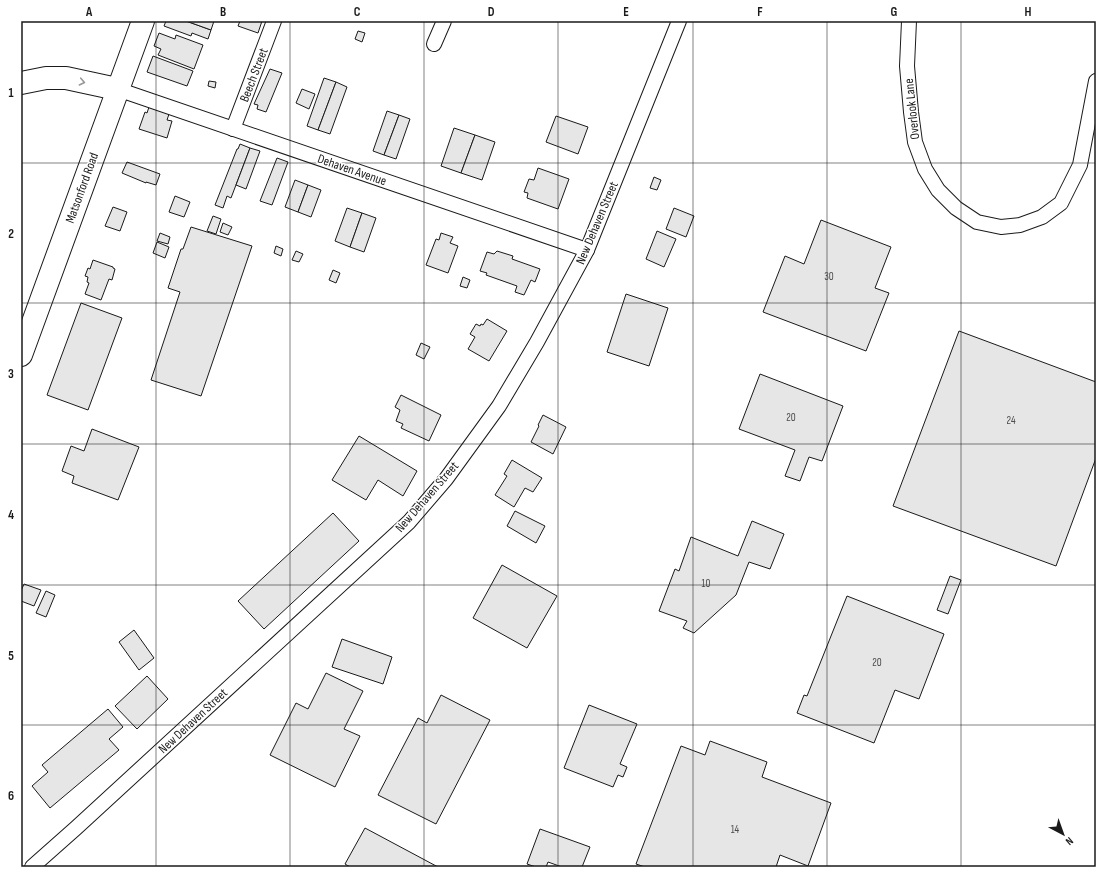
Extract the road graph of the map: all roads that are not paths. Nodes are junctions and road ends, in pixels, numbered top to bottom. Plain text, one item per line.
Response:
1 (143, 21) edge
2 (274, 21) edge
3 (444, 21) edge
4 (679, 21) edge
5 (909, 21) edge
6 (434, 44) dead end
7 (21, 83) edge
8 (1096, 83) edge
9 (117, 89) junction
10 (233, 129) junction
11 (587, 250) junction
12 (21, 354) edge
13 (32, 867) edge

1 - 9 main road, Matsonford Road
2 - 10 street, Beech Street
3 - 6 street
4 - 11 street, New Dehaven Street
5 - 8 street, Overlook Lane
7 -> 9 main road
9 - 10 street, Dehaven Avenue
9 - 12 main road, Matsonford Road
10 - 11 street, Dehaven Avenue
11 - 13 street, New Dehaven Street

